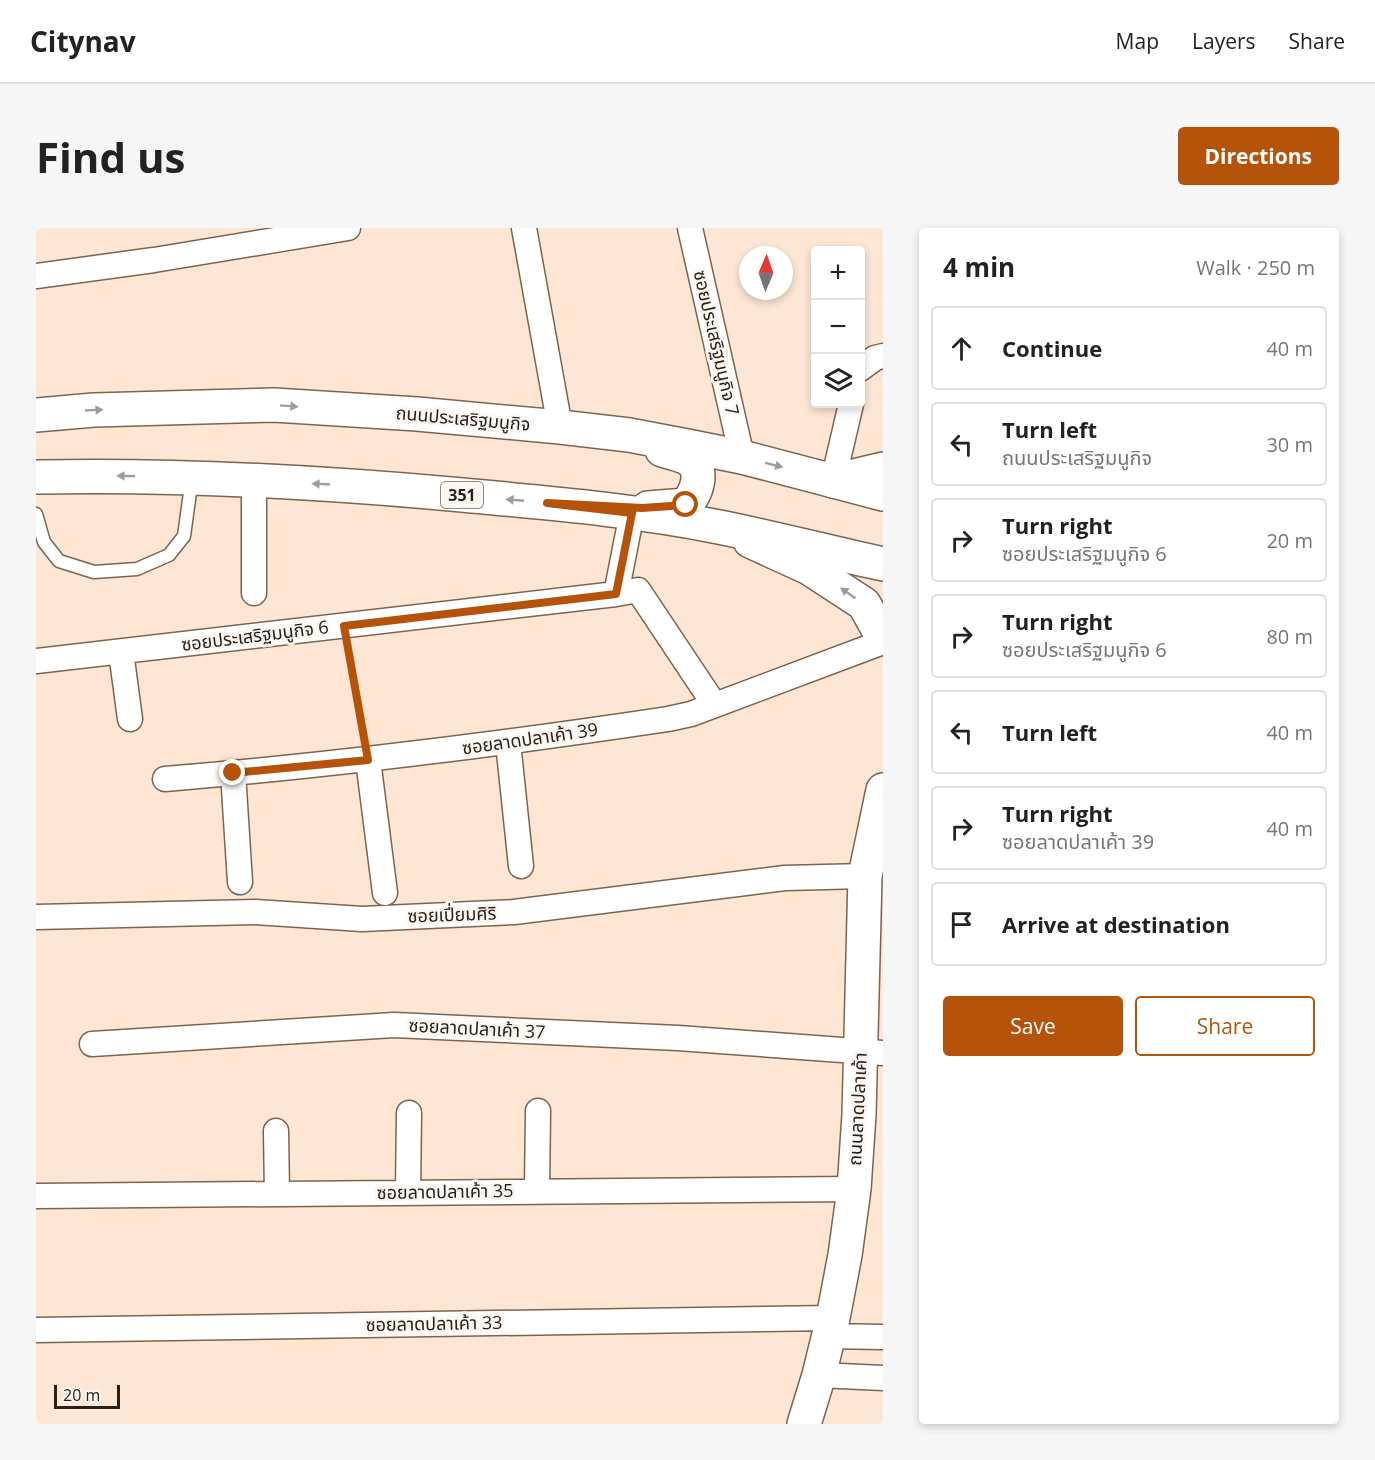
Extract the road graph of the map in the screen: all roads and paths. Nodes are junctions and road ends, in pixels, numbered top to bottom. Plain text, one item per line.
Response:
1 (348, 228) edge
2 (524, 228) edge
3 (690, 228) edge
4 (36, 276) edge
5 (883, 356) edge
6 (865, 366) edge
7 (853, 408) edge
8 (36, 415) edge
9 (569, 428) junction
10 (742, 457) junction
11 (36, 477) edge
12 (192, 477) junction
13 (254, 480) junction
14 (869, 486) edge
15 (547, 503) junction
16 (632, 513) junction
17 (36, 514) edge
18 (718, 527) junction
19 (883, 564) edge
20 (254, 593) dead end
21 (616, 594) junction
22 (344, 626) junction
23 (883, 640) edge
24 (121, 652) junction
25 (36, 661) edge
26 (714, 704) junction
27 (130, 719) dead end
28 (508, 743) junction
29 (368, 760) junction
30 (233, 773) junction
31 (165, 778) dead end
32 (883, 790) edge
33 (521, 866) dead end
34 (865, 876) junction
35 (240, 882) dead end
36 (385, 893) dead end
37 (873, 911) edge
38 (36, 917) edge
39 (92, 1044) dead end
40 (872, 1053) edge
41 (538, 1112) dead end
42 (409, 1113) dead end
43 (276, 1131) dead end
44 (854, 1189) junction
45 (537, 1190) junction
46 (408, 1192) junction
47 (277, 1194) junction
48 (36, 1196) edge
49 (830, 1327) junction
50 (36, 1330) edge
51 (883, 1337) edge
52 (819, 1375) junction
53 (883, 1378) edge
54 (804, 1424) edge

1 - 4 street
2 - 9 street
3 - 10 street, ซอยประเสริฐมนูกิจ 7
5 - 6 street
7 - 14 street
8 -> 9 main road, ถนนประเสริฐมนูกิจ
9 - 10 main road, ถนนประเสริฐมนูกิจ
9 - 15 main road
10 -> 14 main road, ถนนประเสริฐมนูกิจ
12 -> 11 main road, 351
12 - 13 main road, 351
12 - 17 lane
15 -> 13 main road, 351
13 - 20 street
15 - 16 main road, 351
16 - 18 main road, 351
16 - 21 street
18 - 19 main road, 351
23 -> 18 main road
21 - 22 street, ซอยประเสริฐมนูกิจ 6
21 - 26 street, ซอยประเสริฐมนูกิจ 6
22 - 24 street, ซอยประเสริฐมนูกิจ 6
22 - 29 path
23 - 26 street, ซอยลาดปลาเค้า 39
24 - 25 street, ซอยประเสริฐมนูกิจ 6
24 - 27 street
26 - 28 street, ซอยลาดปลาเค้า 39
28 - 29 street, ซอยลาดปลาเค้า 39
28 - 33 street
29 - 30 street, ซอยลาดปลาเค้า 39
29 - 36 street
30 - 31 street, ซอยลาดปลาเค้า 39
30 - 35 street
32 - 34 main road, ถนนลาดปลาเค้า
34 - 37 main road, ถนนลาดปลาเค้า
34 - 38 street, ซอยเปี่ยมศิริ
37 - 40 main road, ถนนลาดปลาเค้า
39 - 40 street, ซอยลาดปลาเค้า 37
40 - 44 main road, ถนนลาดปลาเค้า
41 - 45 street
42 - 46 street
43 - 47 street
44 - 45 street, ซอยลาดปลาเค้า 35
44 - 49 main road, ถนนลาดปลาเค้า
45 - 46 street, ซอยลาดปลาเค้า 35
46 - 47 street, ซอยลาดปลาเค้า 35
47 - 48 street, ซอยลาดปลาเค้า 35
49 - 50 street, ซอยลาดปลาเค้า 33
49 - 51 street, ซอยลาดปลาเค้า 33
49 - 52 main road, ถนนลาดปลาเค้า
52 - 53 street
52 - 54 main road, ถนนลาดปลาเค้า

